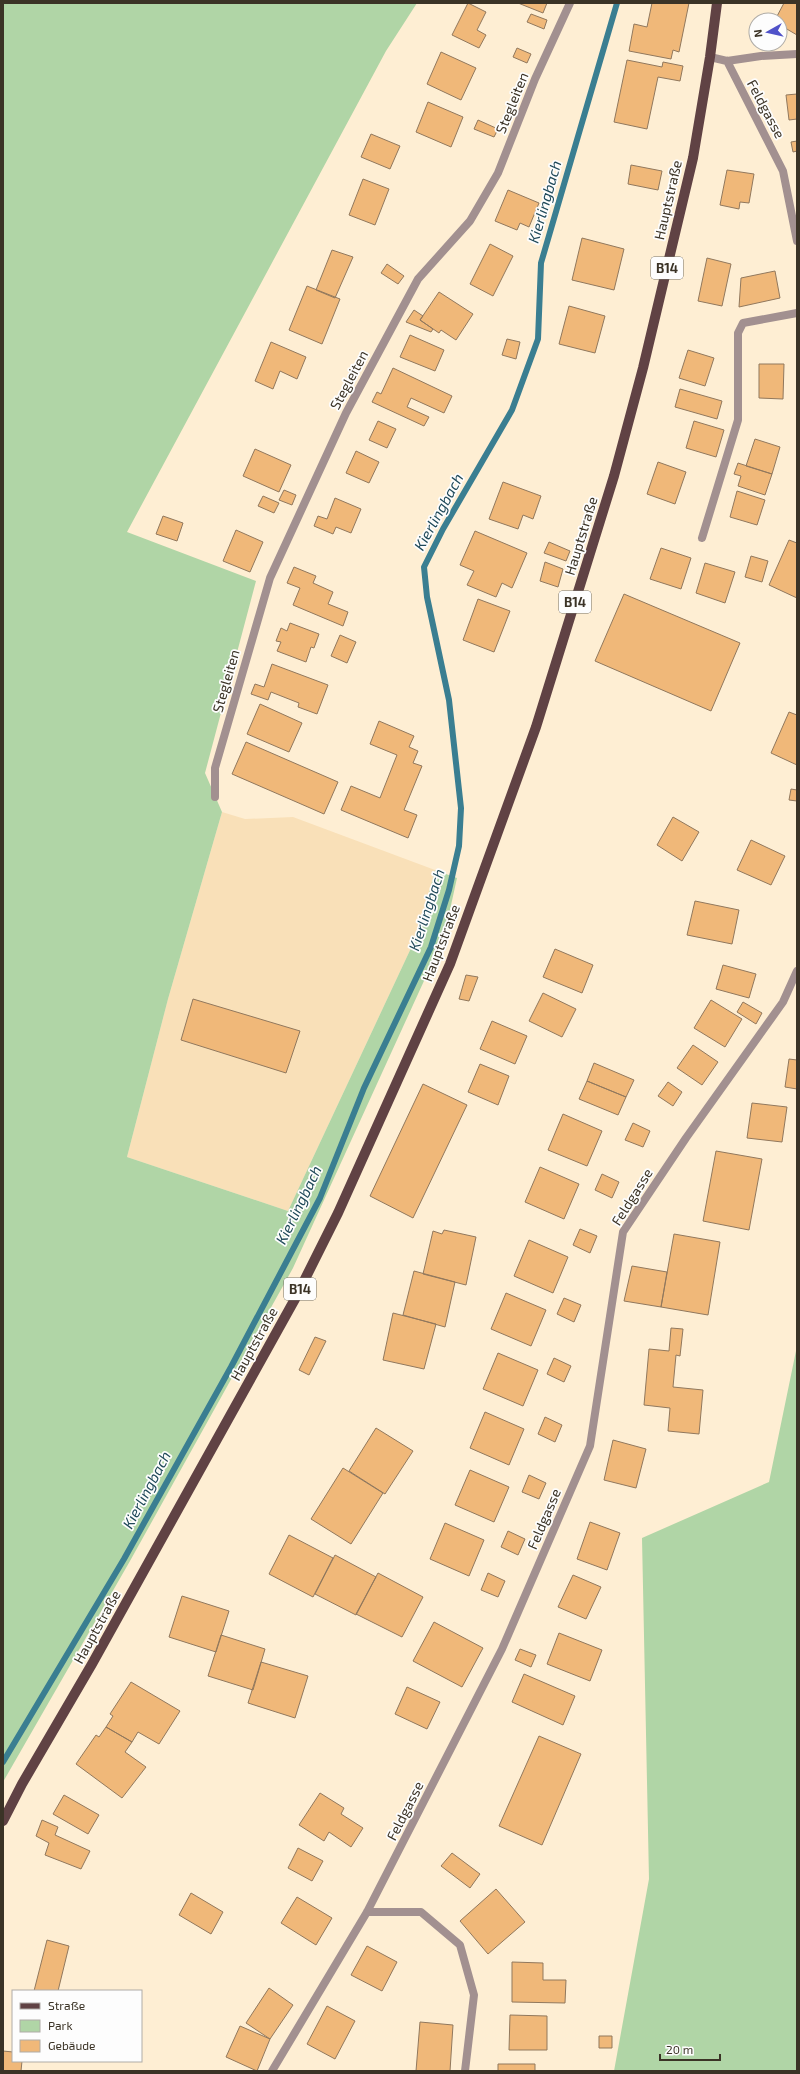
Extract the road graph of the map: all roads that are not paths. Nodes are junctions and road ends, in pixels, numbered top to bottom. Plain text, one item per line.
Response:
1 (570, 3) edge
2 (717, 3) edge
3 (797, 54) edge
4 (710, 57) junction
5 (727, 61) junction
6 (797, 241) edge
7 (797, 313) edge
8 (702, 538) dead end
9 (215, 796) dead end
10 (797, 971) edge
11 (3, 1821) edge
12 (367, 1912) junction
13 (272, 2071) edge
14 (465, 2071) edge

1 - 9 street, Stegleiten
2 - 4 main road, Hauptstraße / B14
3 - 5 street
4 - 5 street
4 - 11 main road, Hauptstraße / B14
5 - 6 street, Feldgasse
7 - 8 street
10 - 12 street, Feldgasse
12 - 13 street, Feldgasse
12 - 14 street

